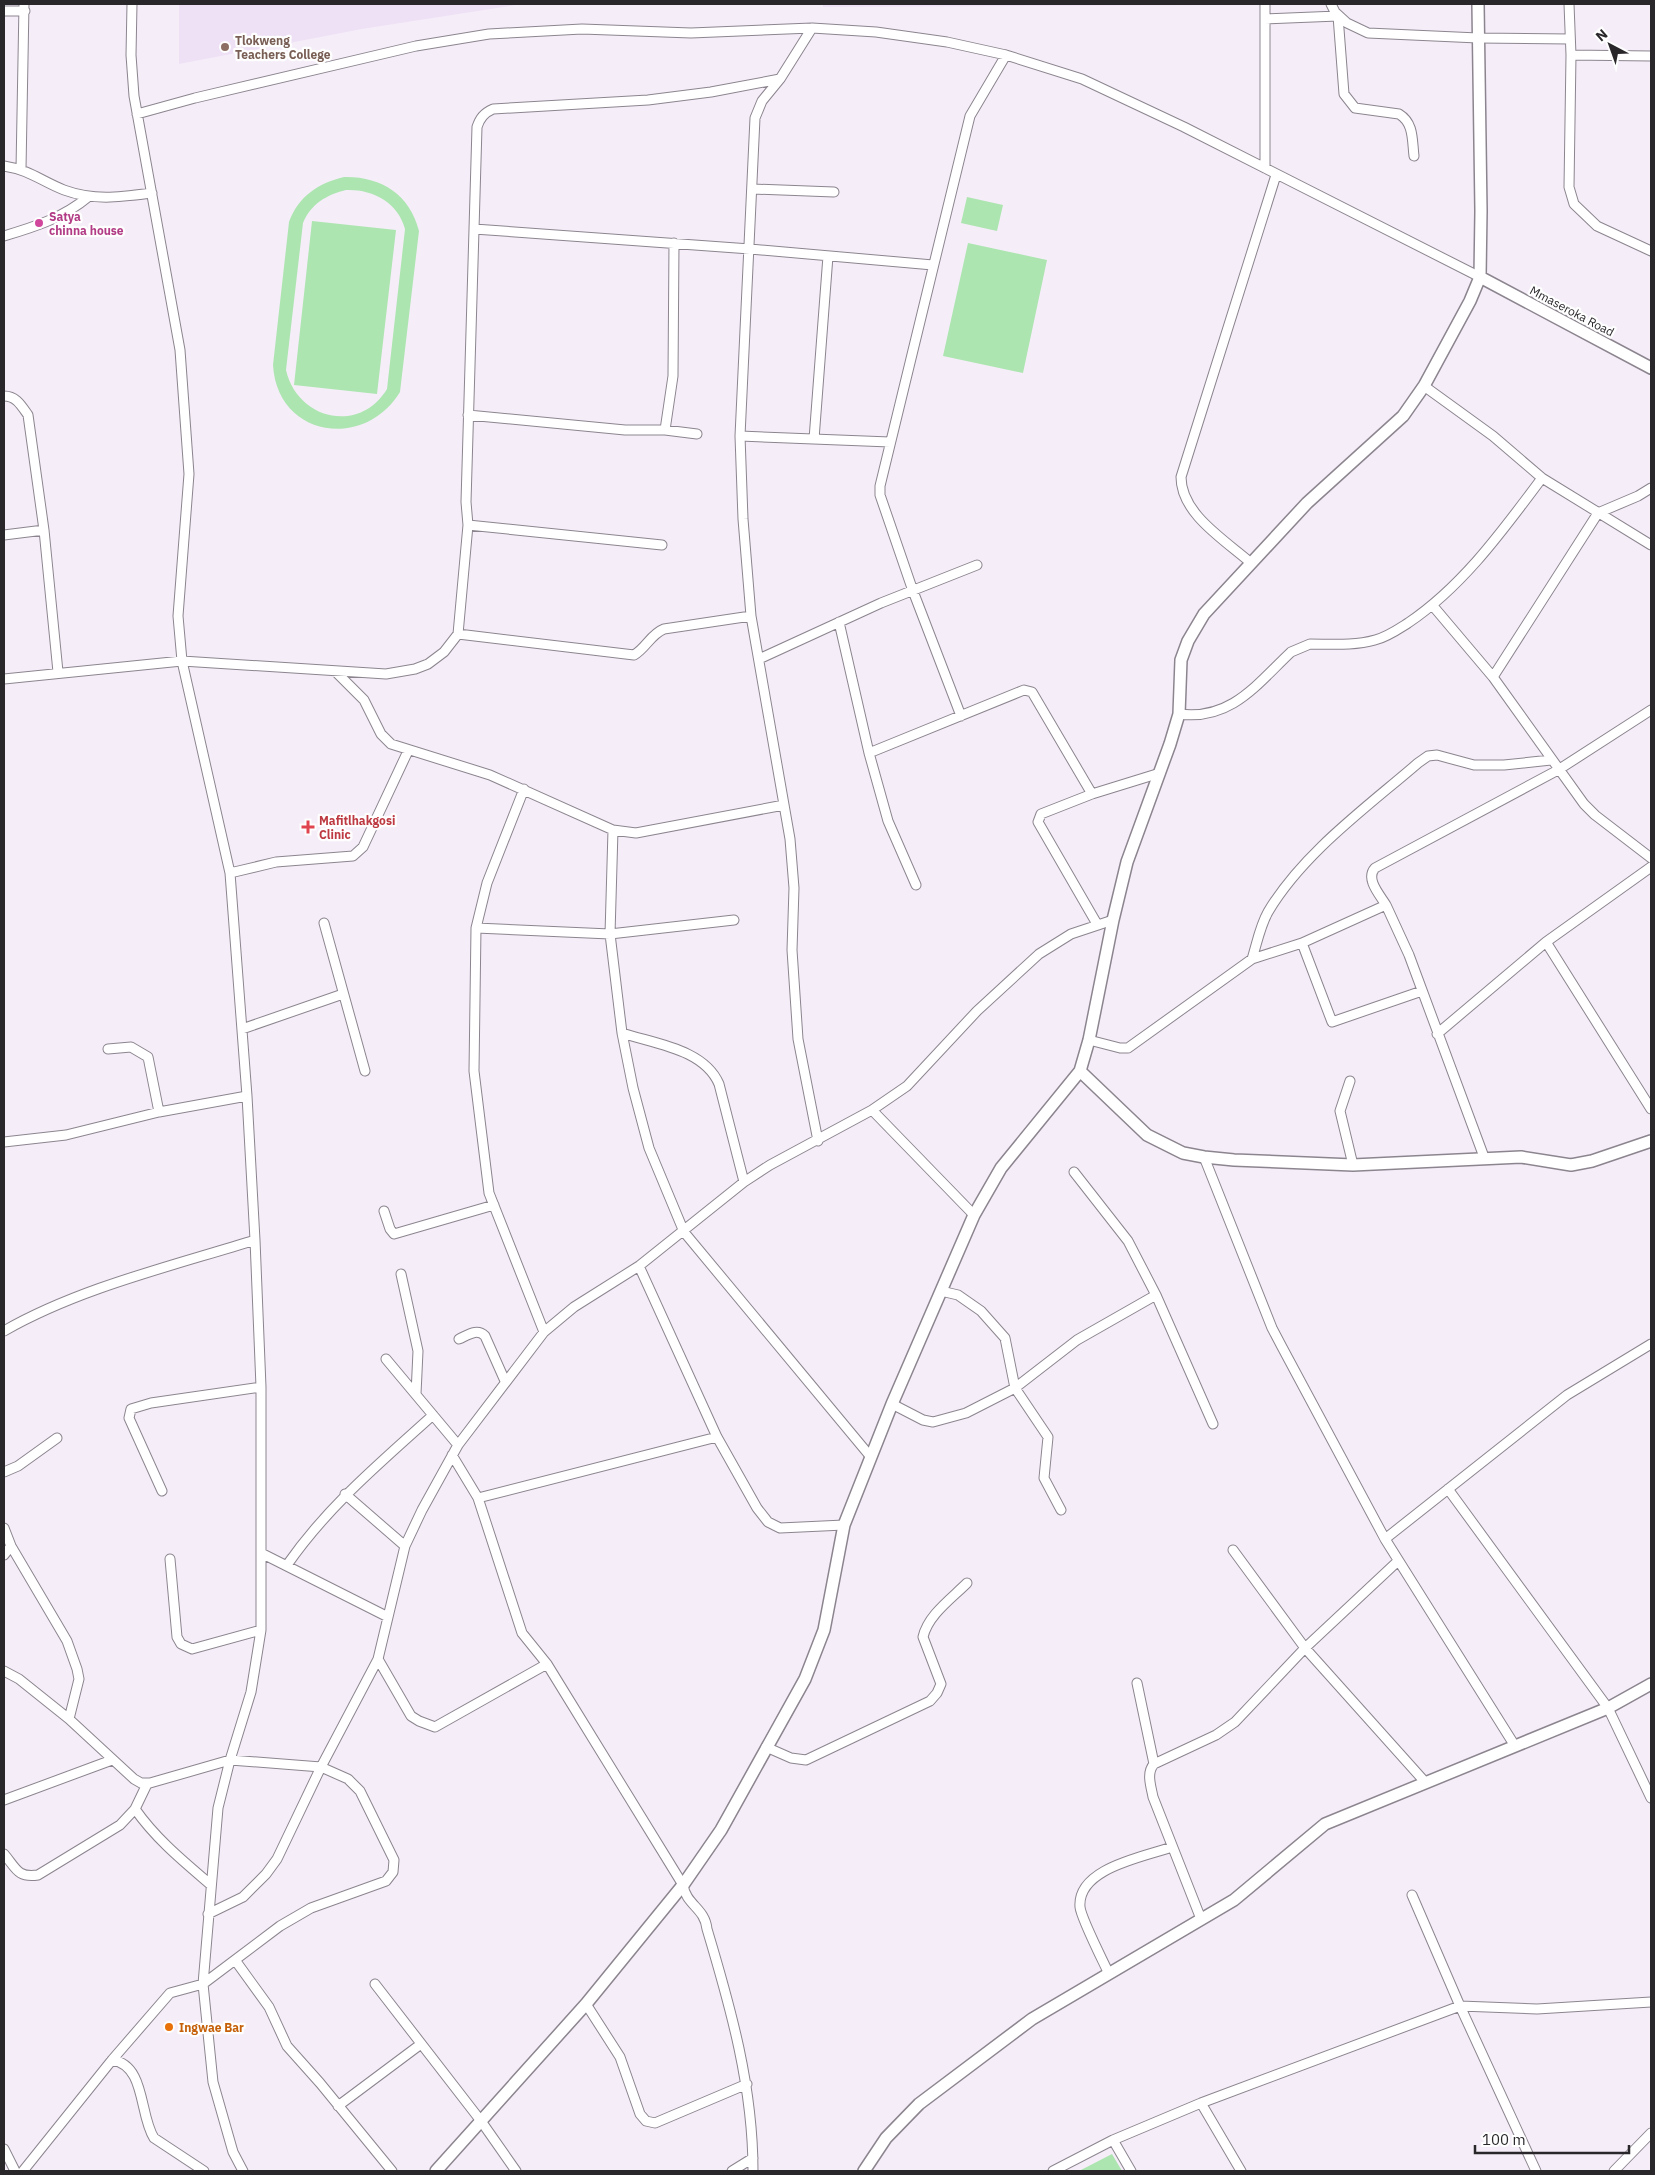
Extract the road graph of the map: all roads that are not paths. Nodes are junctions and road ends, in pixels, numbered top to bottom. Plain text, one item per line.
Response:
1 (132, 4) edge
2 (1265, 4) edge
3 (1332, 4) edge
4 (1478, 4) edge
5 (1569, 4) edge
6 (24, 7) edge
7 (4, 11) edge
8 (1338, 16) junction
9 (1265, 19) junction
10 (812, 28) junction
11 (1478, 38) junction
12 (1570, 39) junction
13 (1006, 55) junction
14 (1571, 55) junction
15 (1651, 56) edge
16 (780, 79) junction
17 (137, 114) junction
18 (1414, 156) dead end
19 (4, 166) edge
20 (1265, 168) junction
21 (21, 169) junction
22 (1276, 175) junction
23 (753, 189) junction
24 (834, 192) dead end
25 (152, 194) junction
26 (88, 197) junction
27 (474, 229) junction
28 (4, 236) edge
29 (674, 243) junction
30 (750, 249) junction
31 (1651, 251) edge
32 (828, 256) junction
33 (933, 265) junction
34 (1480, 277) junction
35 (1651, 368) edge
36 (1424, 386) junction
37 (4, 396) edge
38 (468, 415) junction
39 (665, 430) junction
40 (697, 434) dead end
41 (740, 436) junction
42 (814, 439) junction
43 (890, 442) junction
44 (1542, 478) junction
45 (1651, 488) edge
46 (1598, 513) junction
47 (468, 525) junction
48 (44, 530) junction
49 (4, 535) edge
50 (662, 545) dead end
51 (1651, 545) edge
52 (1251, 563) junction
53 (977, 565) dead end
54 (913, 590) junction
55 (1433, 606) junction
56 (751, 616) junction
57 (839, 622) junction
58 (458, 634) junction
59 (758, 658) junction
60 (182, 661) junction
61 (335, 671) junction
62 (58, 672) junction
63 (1493, 677) junction
64 (4, 679) edge
65 (1651, 710) edge
66 (1179, 714) junction
67 (961, 716) junction
68 (408, 751) junction
69 (869, 753) junction
70 (1551, 760) junction
71 (1558, 770) junction
72 (1160, 772) junction
73 (524, 789) junction
74 (1092, 794) junction
75 (784, 805) junction
76 (613, 830) junction
77 (1651, 858) edge
78 (1651, 868) edge
79 (230, 873) junction
80 (916, 885) dead end
81 (1386, 905) junction
82 (734, 920) dead end
83 (1113, 920) junction
84 (324, 923) dead end
85 (1097, 924) junction
86 (476, 928) junction
87 (610, 934) junction
88 (1546, 942) junction
89 (1302, 943) junction
90 (1252, 959) junction
91 (1422, 990) junction
92 (343, 994) junction
93 (242, 1029) junction
94 (622, 1034) junction
95 (1437, 1034) junction
96 (1089, 1040) junction
97 (108, 1049) dead end
98 (365, 1071) dead end
99 (1080, 1071) junction
100 (1350, 1081) dead end
101 (247, 1096) junction
102 (1651, 1109) edge
103 (872, 1110) junction
104 (159, 1112) junction
105 (818, 1141) junction
106 (1651, 1141) edge
107 (4, 1142) edge
108 (1204, 1157) junction
109 (1484, 1157) junction
110 (1353, 1165) junction
111 (1074, 1172) dead end
112 (744, 1182) junction
113 (494, 1205) junction
114 (384, 1211) dead end
115 (974, 1215) junction
116 (684, 1232) junction
117 (254, 1240) junction
118 (639, 1266) junction
119 (401, 1274) dead end
120 (941, 1291) junction
121 (1156, 1295) junction
122 (4, 1332) edge
123 (544, 1332) junction
124 (459, 1338) dead end
125 (1651, 1344) edge
126 (386, 1359) dead end
127 (505, 1380) junction
128 (261, 1387) junction
129 (1015, 1388) junction
130 (416, 1394) junction
131 (892, 1404) junction
132 (433, 1415) junction
133 (1213, 1424) dead end
134 (717, 1437) junction
135 (57, 1438) dead end
136 (458, 1445) junction
137 (452, 1455) junction
138 (870, 1456) junction
139 (4, 1472) edge
140 (1448, 1489) junction
141 (162, 1491) dead end
142 (344, 1494) junction
143 (478, 1498) junction
144 (1062, 1510) dead end
145 (844, 1524) junction
146 (4, 1528) edge
147 (1385, 1539) junction
148 (11, 1546) junction
149 (405, 1546) junction
150 (1233, 1550) dead end
151 (261, 1552) junction
152 (4, 1555) edge
153 (170, 1559) dead end
154 (1398, 1561) junction
155 (287, 1566) junction
156 (967, 1583) dead end
157 (388, 1617) junction
158 (261, 1630) junction
159 (1305, 1648) junction
160 (378, 1659) junction
161 (547, 1664) junction
162 (4, 1671) edge
163 (1137, 1683) dead end
164 (1651, 1684) edge
165 (1608, 1708) junction
166 (69, 1719) junction
167 (1515, 1746) junction
168 (770, 1748) junction
169 (112, 1760) junction
170 (230, 1760) junction
171 (1154, 1764) junction
172 (321, 1767) junction
173 (1425, 1782) junction
174 (147, 1784) junction
175 (1651, 1796) edge
176 (4, 1800) edge
177 (135, 1809) junction
178 (1172, 1848) junction
179 (4, 1854) edge
180 (211, 1885) junction
181 (683, 1885) junction
182 (1412, 1895) dead end
183 (208, 1914) junction
184 (1201, 1919) junction
185 (235, 1960) junction
186 (1109, 1974) junction
187 (203, 1984) junction
188 (375, 1984) dead end
189 (1651, 2002) edge
190 (586, 2004) junction
191 (1460, 2006) junction
192 (421, 2044) junction
193 (112, 2060) junction
194 (747, 2084) junction
195 (1201, 2104) junction
196 (338, 2106) junction
197 (481, 2121) junction
198 (1651, 2132) edge
199 (1112, 2140) junction
200 (4, 2149) edge
201 (753, 2158) junction
202 (15, 2171) edge
203 (23, 2171) edge
204 (204, 2171) edge
205 (243, 2171) edge
206 (392, 2171) edge
207 (436, 2171) edge
208 (516, 2171) edge
209 (732, 2171) edge
210 (753, 2171) edge
211 (864, 2171) edge
212 (1053, 2171) edge
213 (1131, 2171) edge
214 (1241, 2171) edge
215 (1536, 2171) edge
216 (1614, 2171) edge

1 - 17 street
2 - 9 street
3 - 8 street
4 - 11 street
5 - 12 street
6 - 7 street
6 - 21 street
8 - 9 street
8 - 11 street
8 - 18 street
9 - 20 street
10 - 13 street
10 - 16 street
10 - 17 street
11 - 12 street
11 - 34 street
12 - 14 street
13 - 20 street
13 - 33 street
14 - 15 street
14 - 31 street
16 - 23 street
16 - 27 street
17 - 25 street
19 - 21 street
20 - 22 street
21 - 26 street
22 - 34 street
22 - 52 street
23 - 24 street
23 - 30 street
25 - 26 street
25 - 60 street
26 - 28 street
27 - 29 street
27 - 38 street
29 - 30 street
29 - 39 street
30 - 32 street
30 - 41 street
32 - 33 street
32 - 42 street
33 - 43 street
34 - 35 street, Mmaseroka Road
34 - 36 street
36 - 44 street
36 - 52 street
37 - 48 street
38 - 39 street
38 - 47 street
39 - 40 street
41 - 42 street
41 - 56 street
42 - 43 street
43 - 54 street
44 - 46 street
44 - 55 street
45 - 46 street
46 - 51 street
46 - 63 street
47 - 50 street
47 - 58 street
48 - 49 street
48 - 62 street
52 - 66 street
53 - 54 street
54 - 57 street
54 - 67 street
55 - 63 street
55 - 66 street
56 - 58 street
56 - 59 street
57 - 59 street
57 - 69 street
58 - 61 street
59 - 75 street
60 - 61 street
60 - 62 street
60 - 79 street
61 - 68 street
62 - 64 street
63 - 70 street
65 - 71 street
66 - 72 street
67 - 69 street
67 - 74 street
68 - 73 street
68 - 79 street
69 - 80 street
70 - 71 street
70 - 90 street
71 - 77 street
71 - 81 street
72 - 74 street
72 - 83 street
73 - 76 street
73 - 86 street
74 - 85 street
75 - 76 street
75 - 105 street
76 - 87 street
78 - 88 street
79 - 93 street
81 - 89 street
81 - 91 street
82 - 87 street
83 - 85 street
83 - 96 street
84 - 92 street
85 - 103 street
86 - 87 street
86 - 113 street
87 - 94 street
88 - 95 street
88 - 102 street
89 - 90 street
89 - 91 street
90 - 96 street
91 - 95 street
92 - 93 street
92 - 98 street
93 - 101 street
94 - 112 street
94 - 116 street
95 - 109 street
96 - 99 street
97 - 104 street
99 - 108 street
99 - 115 street
100 - 110 street
101 - 104 street
101 - 117 street
103 - 105 street
103 - 115 street
104 - 107 street
105 - 112 street
106 - 109 street
108 - 110 street
108 - 147 street
109 - 110 street
111 - 121 street
112 - 116 street
113 - 114 street
113 - 123 street
115 - 120 street
116 - 118 street
116 - 138 street
117 - 122 street
117 - 128 street
118 - 123 street
118 - 134 street
119 - 130 street
120 - 129 street
120 - 131 street
121 - 129 street
121 - 133 street
123 - 127 street
124 - 127 street
125 - 140 street
126 - 130 street
127 - 136 street
128 - 141 street
128 - 151 street
129 - 131 street
129 - 144 street
130 - 132 street
131 - 138 street
132 - 136 street
132 - 142 street
134 - 143 street
134 - 145 street
135 - 139 street
136 - 137 street
137 - 143 street
137 - 149 street
138 - 145 street
140 - 147 street
140 - 165 street
142 - 149 street
142 - 155 street
143 - 161 street
145 - 168 street
146 - 148 street
147 - 154 street
148 - 152 street
148 - 166 street
149 - 157 street
150 - 159 street
151 - 155 street
151 - 158 street
153 - 158 street
154 - 159 street
154 - 167 street
155 - 157 street
156 - 168 street
157 - 160 street
158 - 170 street
159 - 171 street
159 - 173 street
160 - 161 street
160 - 172 street
161 - 181 street
162 - 166 street
163 - 171 street
164 - 165 street
165 - 167 street
165 - 175 street
166 - 169 street
167 - 173 street
168 - 181 street
169 - 174 street
169 - 176 street
170 - 172 street
170 - 174 street
170 - 180 street
171 - 178 street
172 - 183 street
172 - 185 street
173 - 184 street
174 - 177 street
177 - 179 street
177 - 180 street
178 - 184 street
178 - 186 street
180 - 183 street
181 - 190 street
181 - 194 street
182 - 191 street
183 - 187 street
184 - 186 street
185 - 187 street
185 - 196 street
186 - 211 street
187 - 193 street
187 - 205 street
188 - 192 street
189 - 191 street
190 - 194 street
190 - 197 street
191 - 195 street
191 - 215 street
192 - 196 street
192 - 197 street
193 - 203 street
193 - 204 street
194 - 201 street
195 - 199 street
195 - 214 street
196 - 206 street
197 - 207 street
197 - 208 street
198 - 216 street
199 - 212 street
199 - 213 street
200 - 202 street
201 - 209 street
201 - 210 street

